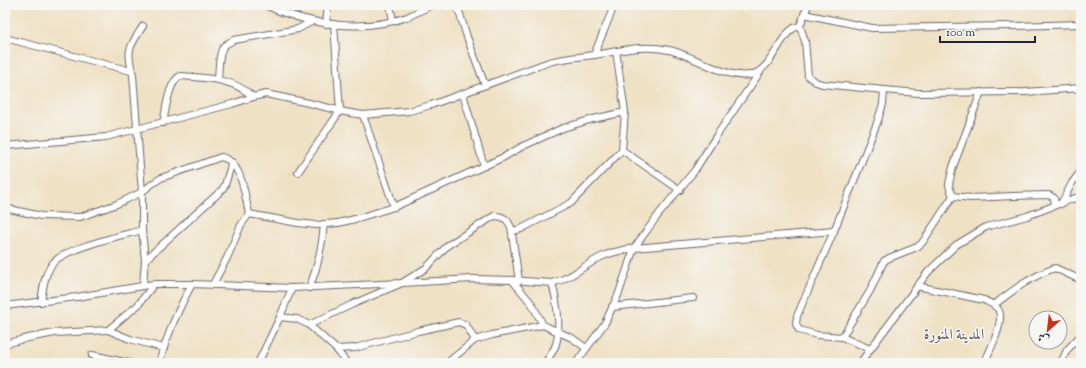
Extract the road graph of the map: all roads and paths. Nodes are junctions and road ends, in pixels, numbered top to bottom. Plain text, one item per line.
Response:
1 (264, 5) edge
2 (328, 5) edge
3 (390, 5) edge
4 (432, 5) edge
5 (457, 5) edge
6 (808, 5) edge
7 (614, 6) dead end
8 (804, 14) junction
9 (393, 21) junction
10 (311, 22) junction
11 (326, 24) junction
12 (334, 24) junction
13 (1081, 24) edge
14 (143, 26) dead end
15 (800, 26) junction
16 (5, 38) edge
17 (616, 51) junction
18 (594, 55) junction
19 (132, 71) junction
20 (760, 72) junction
21 (218, 79) junction
22 (485, 86) junction
23 (1081, 88) edge
24 (884, 90) junction
25 (981, 92) junction
26 (463, 94) junction
27 (253, 96) junction
28 (340, 111) junction
29 (625, 112) junction
30 (363, 115) junction
31 (163, 123) junction
32 (137, 129) junction
33 (5, 146) edge
34 (622, 150) junction
35 (232, 162) junction
36 (484, 166) junction
37 (1081, 170) edge
38 (298, 172) dead end
39 (680, 190) junction
40 (142, 192) junction
41 (952, 196) junction
42 (1081, 197) edge
43 (1058, 204) junction
44 (394, 207) junction
45 (5, 208) edge
46 (249, 214) junction
47 (324, 224) junction
48 (142, 230) junction
49 (513, 231) junction
50 (834, 231) junction
51 (634, 248) junction
52 (145, 260) junction
53 (512, 280) junction
54 (1081, 280) edge
55 (519, 281) junction
56 (154, 284) junction
57 (192, 284) junction
58 (213, 284) junction
59 (402, 284) junction
60 (552, 284) junction
61 (143, 285) junction
62 (917, 286) junction
63 (292, 288) junction
64 (308, 288) junction
65 (693, 298) dead end
66 (41, 302) junction
67 (994, 304) junction
68 (5, 306) edge
69 (612, 307) junction
70 (280, 317) junction
71 (309, 325) junction
72 (543, 325) junction
73 (108, 330) junction
74 (558, 330) junction
75 (1081, 335) edge
76 (842, 337) junction
77 (475, 340) junction
78 (5, 344) edge
79 (164, 348) junction
80 (586, 348) junction
81 (336, 349) junction
82 (870, 349) junction
83 (92, 355) dead end
84 (129, 363) edge
85 (159, 363) edge
86 (258, 363) edge
87 (347, 363) edge
88 (447, 363) edge
89 (545, 363) edge
90 (576, 363) edge
91 (860, 363) edge
92 (984, 363) edge
93 (1061, 363) edge

1 - 10 street
2 - 11 street
3 - 9 street
4 - 9 street
5 - 22 street
6 - 8 street
7 - 18 street
8 - 13 street
8 - 15 street
9 - 12 street
10 - 11 street
10 - 21 street
11 - 12 street
12 - 28 street
14 - 19 street
15 - 20 street
15 - 24 street
16 - 19 street
17 - 18 street
17 - 20 street
17 - 29 street
18 - 22 street
19 - 32 street
20 - 39 street
21 - 27 street
21 - 31 street
22 - 26 street
23 - 25 street
24 - 25 street
24 - 50 street
25 - 41 street
26 - 30 street
26 - 36 street
27 - 28 street
27 - 31 street
28 - 30 street
28 - 38 street
29 - 34 street
29 - 36 street
30 - 44 street
31 - 32 street
32 - 33 street
32 - 40 street
34 - 39 street
34 - 49 street
35 - 40 street
35 - 46 street
35 - 52 street
36 - 44 street
37 - 43 street
39 - 51 street
40 - 45 street
40 - 48 street
41 - 43 street
41 - 76 street
42 - 43 street
43 - 62 street
44 - 47 street
46 - 47 street
46 - 58 street
47 - 64 street
48 - 52 street
48 - 66 street
49 - 55 street
49 - 59 street
50 - 51 street
50 - 76 street
51 - 60 street
51 - 69 street
52 - 61 street
53 - 55 street
53 - 59 street
53 - 72 street
54 - 67 street
55 - 60 street
56 - 57 street
56 - 61 street
56 - 73 street
57 - 58 street
57 - 79 street
58 - 63 street
59 - 64 street
59 - 71 street
60 - 74 street
61 - 66 street
62 - 67 street
62 - 82 street
63 - 64 street
63 - 70 street
65 - 69 street
66 - 68 street
67 - 92 street
69 - 80 street
70 - 71 street
70 - 86 street
71 - 81 street
72 - 74 street
72 - 77 street
73 - 78 street
73 - 79 street
74 - 80 street
74 - 89 street
75 - 93 street
76 - 82 street
77 - 81 street
77 - 88 street
79 - 85 street
80 - 90 street
81 - 87 street
82 - 91 street
83 - 84 street

